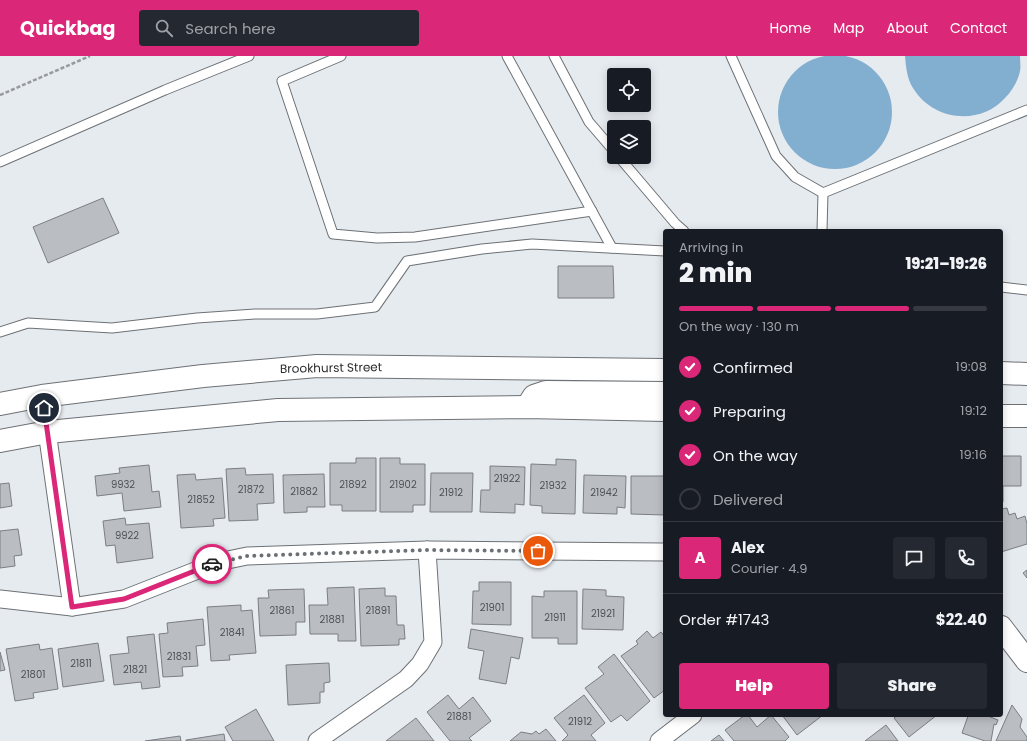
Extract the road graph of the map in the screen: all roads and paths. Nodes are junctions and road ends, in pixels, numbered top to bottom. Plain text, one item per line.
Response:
1 (90, 56) edge
2 (249, 56) edge
3 (341, 56) edge
4 (508, 56) edge
5 (554, 56) edge
6 (731, 56) edge
7 (0, 95) edge
8 (1027, 110) edge
9 (607, 144) edge
10 (0, 162) edge
11 (625, 164) edge
12 (823, 193) junction
13 (592, 211) junction
14 (682, 229) edge
15 (822, 229) edge
16 (612, 248) junction
17 (663, 251) edge
18 (1003, 287) edge
19 (1027, 290) edge
20 (0, 332) edge
21 (663, 370) edge
22 (1003, 373) edge
23 (1027, 374) edge
24 (663, 393) edge
25 (42, 396) junction
26 (0, 404) edge
27 (527, 407) junction
28 (663, 410) edge
29 (1003, 416) edge
30 (1027, 416) edge
31 (48, 432) junction
32 (0, 441) edge
33 (427, 550) junction
34 (663, 552) edge
35 (0, 599) edge
36 (72, 607) junction
37 (1003, 630) edge
38 (1027, 661) edge
39 (690, 717) edge
40 (317, 741) edge
41 (659, 741) edge

1 - 7 path
2 - 10 lane
3 - 13 lane
4 - 13 lane
5 - 9 lane
6 - 12 lane
8 - 12 lane
11 - 14 lane
12 - 15 lane
13 - 16 lane
16 - 17 lane
16 - 20 lane
18 - 19 lane
21 - 25 main road, Brookhurst Street
22 - 23 main road
24 - 27 main road
25 - 26 main road, Brookhurst Street
25 - 31 street
27 - 28 main road
27 - 31 main road
29 - 30 main road
31 - 32 main road
31 - 36 street
33 - 34 street
33 - 36 street
33 - 40 street
35 - 36 street
37 - 38 main road
39 - 41 street

